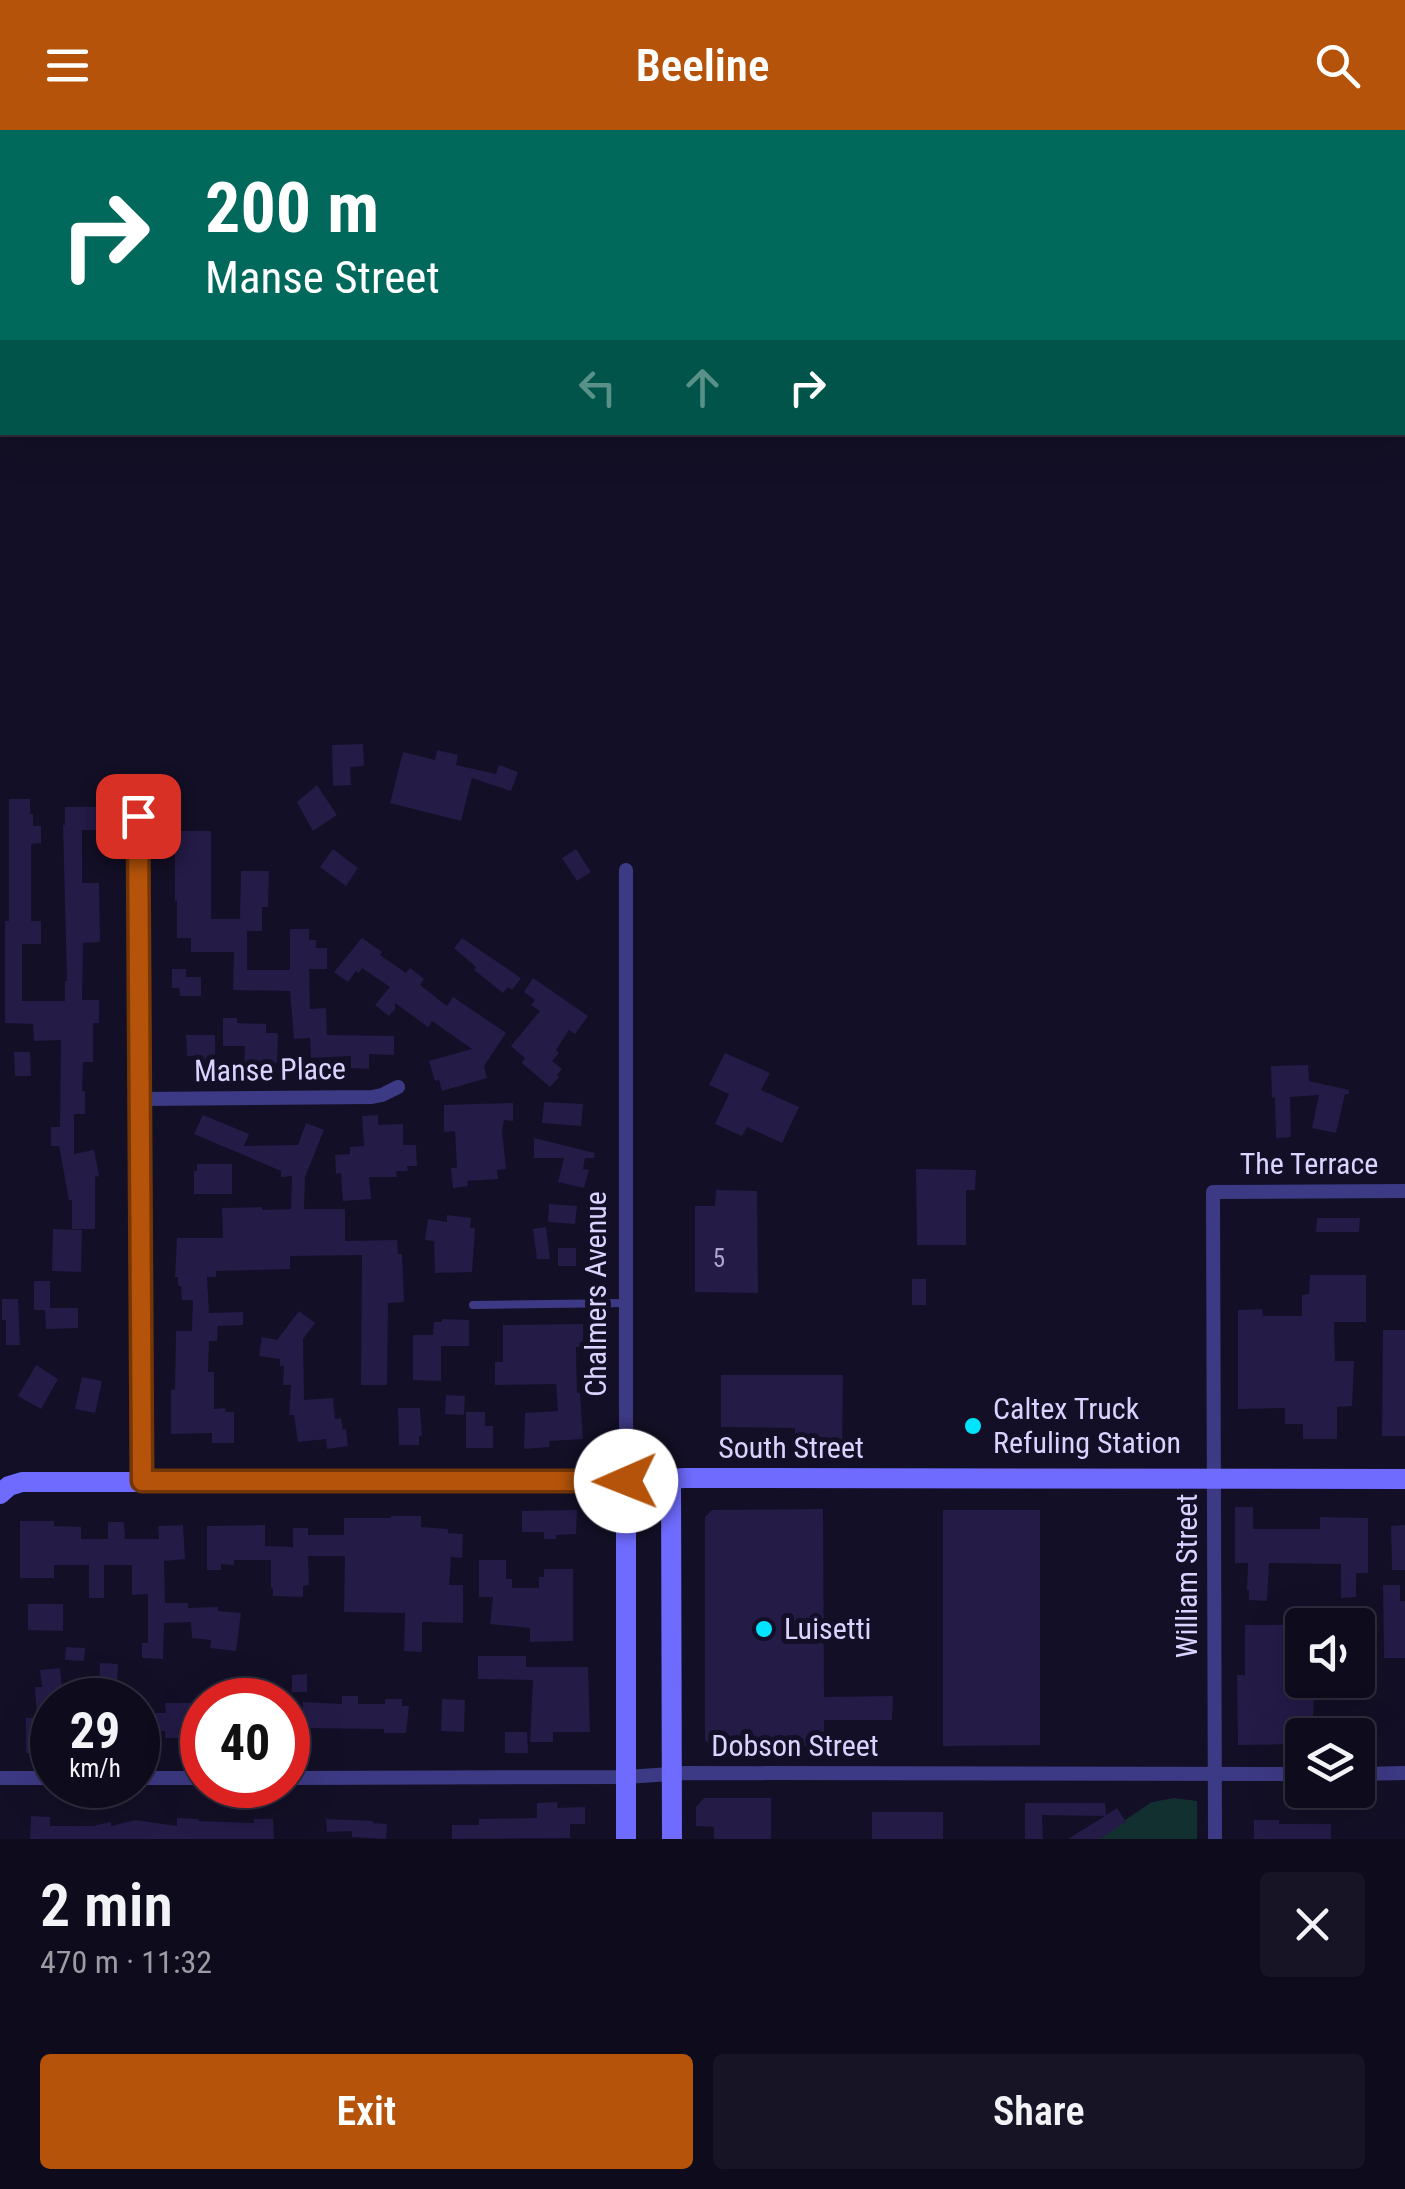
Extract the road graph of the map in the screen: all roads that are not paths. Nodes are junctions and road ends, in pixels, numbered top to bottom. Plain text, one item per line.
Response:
1 (138, 816) dead end
2 (626, 870) dead end
3 (398, 1087) dead end
4 (140, 1099) junction
5 (1405, 1191) edge
6 (1214, 1192) joint
7 (626, 1303) junction
8 (473, 1305) dead end
9 (671, 1479) junction
10 (1214, 1479) junction
11 (1405, 1479) edge
12 (142, 1481) junction
13 (626, 1481) junction
14 (0, 1494) edge
15 (672, 1774) junction
16 (1214, 1774) junction
17 (1285, 1774) edge
18 (1375, 1774) edge
19 (1405, 1774) edge
20 (626, 1777) junction
21 (0, 1778) edge
22 (30, 1778) edge
23 (310, 1778) edge
24 (626, 1839) edge
25 (672, 1839) edge
26 (1214, 1839) edge

1 - 4 street
2 - 7 street, Chalmers Avenue
3 - 4 street, Manse Place
4 - 12 street
5 - 6 street, The Terrace
6 - 10 street, William Street
7 - 8 lane
7 - 13 street, Chalmers Avenue
9 - 10 street, South Street
9 - 13 street, South Street
9 - 15 street
10 - 11 street, South Street
10 - 16 street, William Street
12 - 13 street, South Street
12 - 14 street, South Street
13 - 20 street, Chalmers Avenue
15 - 16 street, Dobson Street
15 - 20 street, Dobson Street
15 - 25 street
16 - 17 street, Dobson Street
16 - 26 street, William Street
18 - 19 street
20 - 23 street, Dobson Street
20 - 24 street, Chalmers Avenue
21 - 22 street

